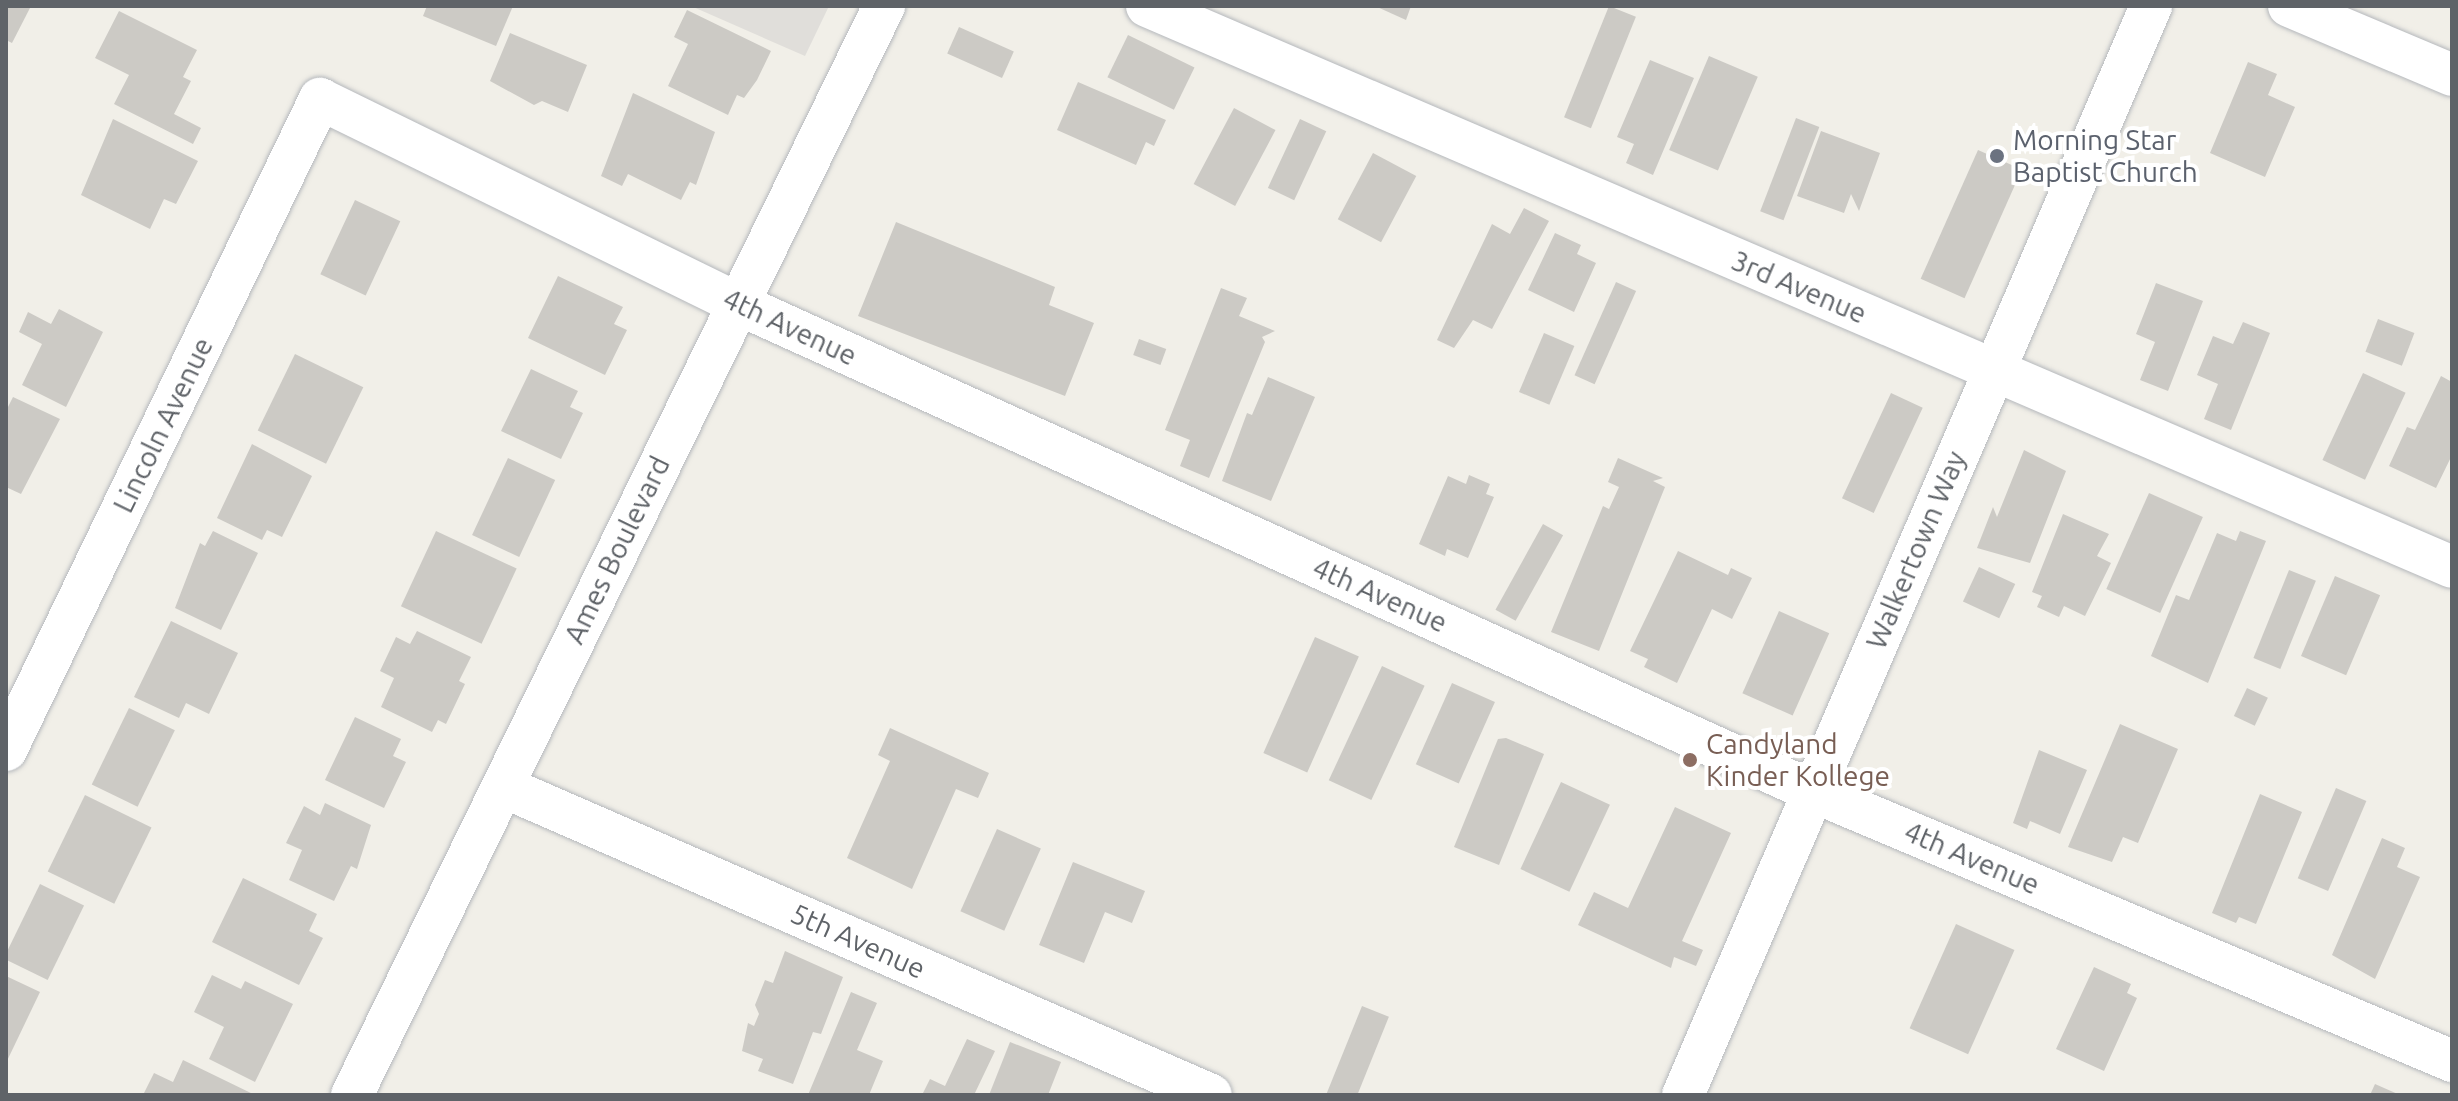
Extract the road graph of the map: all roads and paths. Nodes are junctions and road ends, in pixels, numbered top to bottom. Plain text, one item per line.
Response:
1 (884, 6) edge
2 (1147, 6) edge
3 (2151, 6) edge
4 (2289, 6) edge
5 (2452, 75) edge
6 (320, 99) joint
7 (736, 303) junction
8 (1994, 371) junction
9 (2452, 567) edge
10 (6, 750) edge
11 (504, 787) junction
12 (1812, 791) junction
13 (2452, 1061) edge
14 (352, 1095) edge
15 (1211, 1095) edge
16 (1683, 1095) edge

1 - 7 street, Ames Boulevard
2 - 8 street, 3rd Avenue
3 - 8 street, Walkertown Way
4 - 5 street
6 - 7 street, 4th Avenue
6 - 10 street, Lincoln Avenue
7 - 11 street, Ames Boulevard
7 - 12 street, 4th Avenue
8 - 9 street, 3rd Avenue
8 - 12 street, Walkertown Way
11 - 14 street, Ames Boulevard
11 - 15 street, 5th Avenue
12 - 13 street, 4th Avenue
12 - 16 street, Walkertown Way

